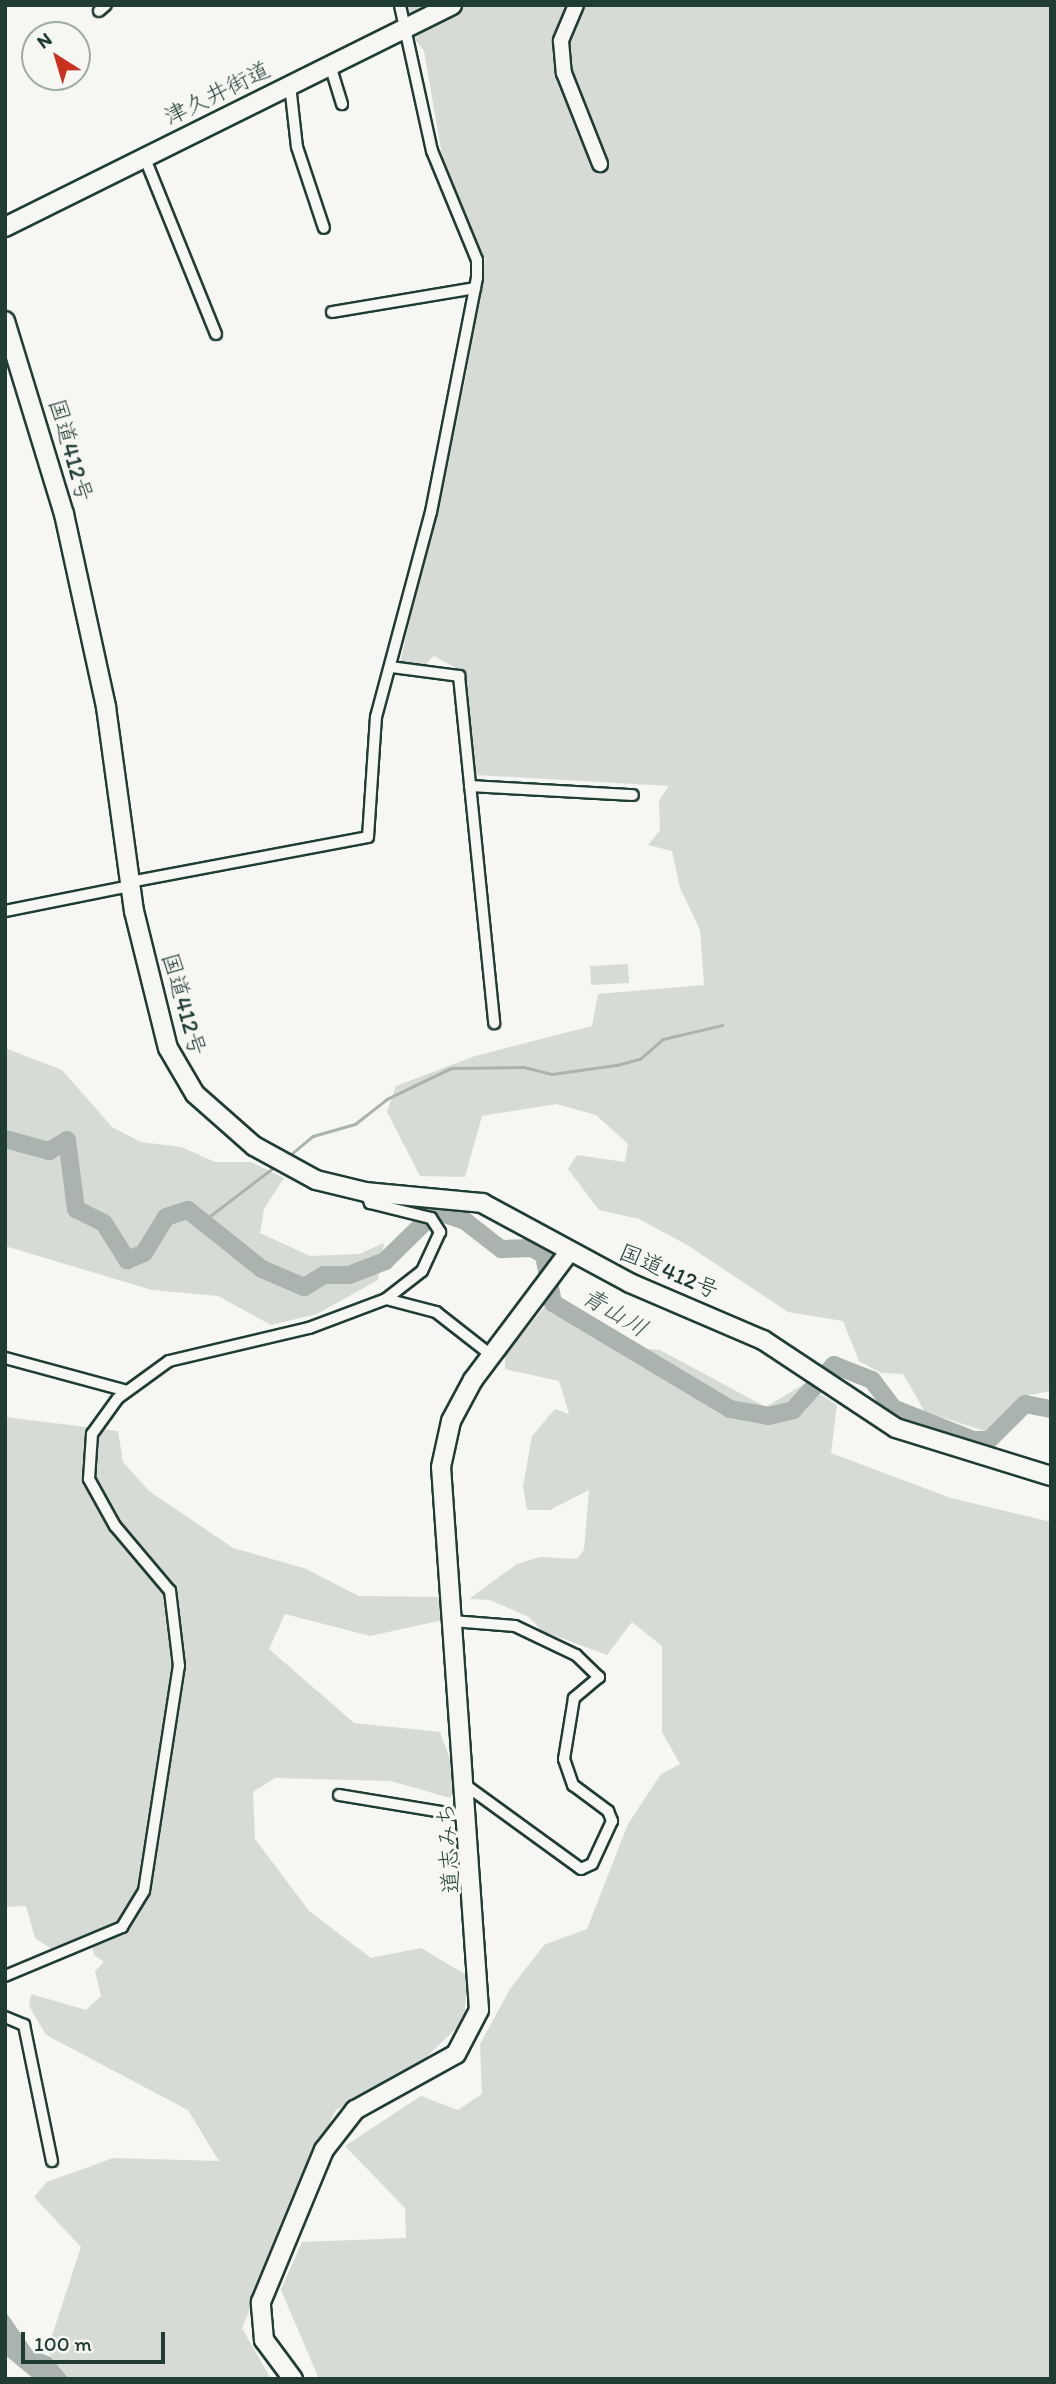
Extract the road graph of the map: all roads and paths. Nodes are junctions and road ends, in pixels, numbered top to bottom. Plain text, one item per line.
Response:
1 (400, 5) edge
2 (452, 5) edge
3 (576, 5) edge
4 (408, 27) junction
5 (330, 65) junction
6 (290, 84) junction
7 (342, 104) dead end
8 (144, 156) junction
9 (600, 164) dead end
10 (5, 227) edge
11 (324, 228) dead end
12 (475, 288) junction
13 (332, 312) dead end
14 (5, 321) edge
15 (216, 334) dead end
16 (391, 667) junction
17 (470, 786) junction
18 (633, 795) dead end
19 (130, 884) junction
20 (5, 911) edge
21 (494, 1023) dead end
22 (366, 1192) junction
23 (569, 1252) junction
24 (386, 1299) junction
25 (491, 1355) junction
26 (5, 1358) edge
27 (124, 1390) junction
28 (1051, 1476) edge
29 (452, 1621) junction
30 (468, 1787) junction
31 (339, 1795) dead end
32 (470, 1816) junction
33 (5, 1976) edge
34 (5, 2017) edge
35 (51, 2161) dead end
36 (293, 2379) edge

1 - 4 street
2 - 4 highway, 津久井街道
3 - 9 street
4 - 5 highway, 津久井街道
4 - 12 street
5 - 6 highway, 津久井街道
5 - 7 street
6 - 8 highway, 津久井街道
6 - 11 street
8 - 10 highway, 津久井街道
8 - 15 street
12 - 13 street
12 - 16 street
14 - 19 highway, 国道412号
16 - 17 street
16 - 19 street
17 - 18 street
17 - 21 street
19 - 20 street
19 - 22 highway, 国道412号
22 - 23 highway, 国道412号
22 - 24 street
23 - 25 highway, 道志みち
23 - 28 highway, 国道412号
24 - 25 street
24 - 27 street
25 - 29 highway, 道志みち
26 - 27 street
27 - 33 street
29 - 30 highway, 道志みち
29 - 30 street
30 - 32 highway, 道志みち
31 - 32 street
32 - 36 highway, 道志みち
34 - 35 street

